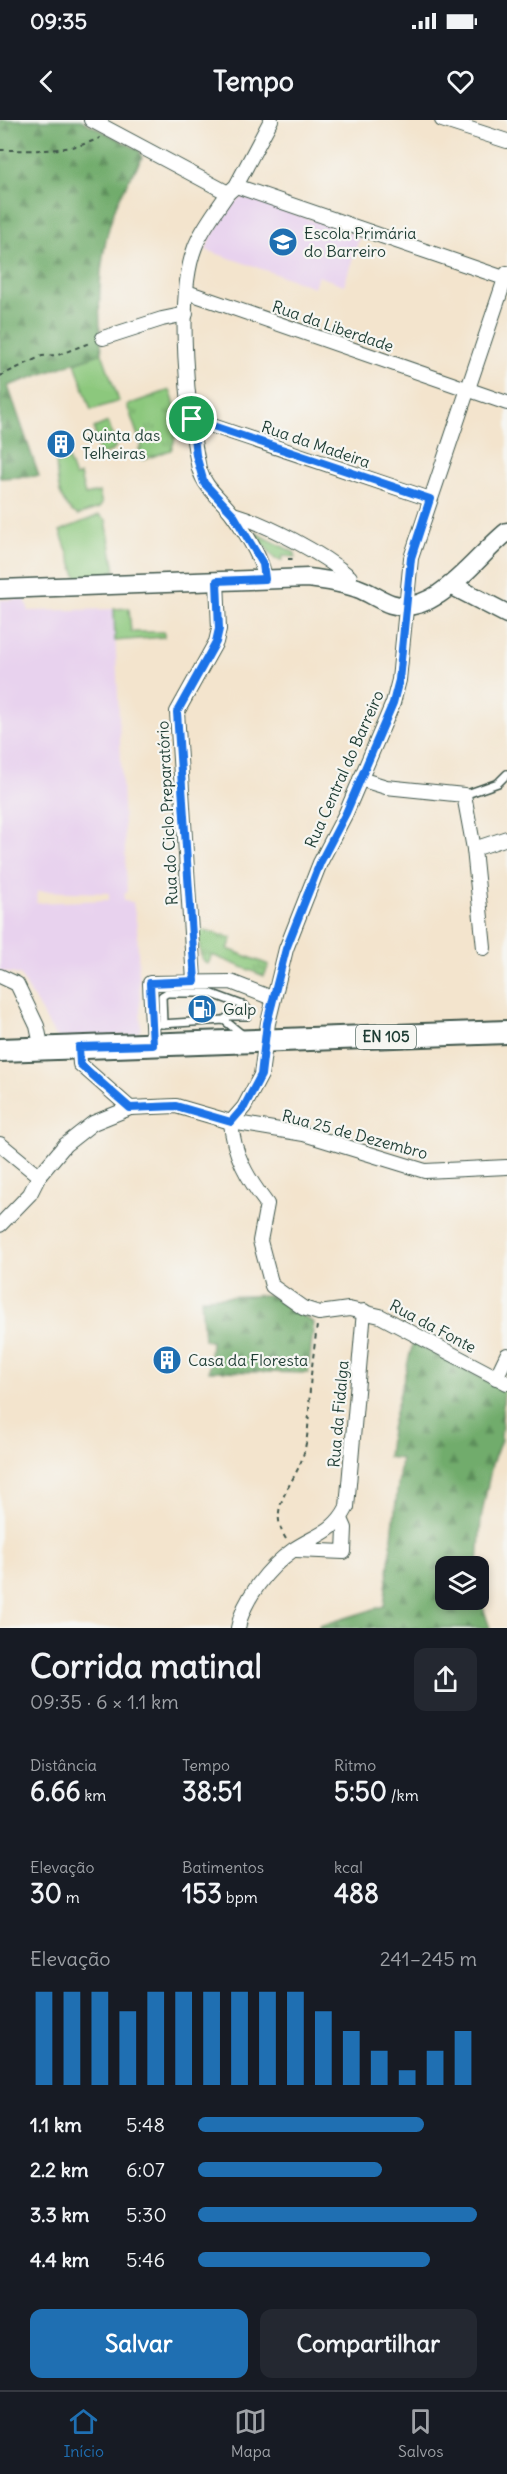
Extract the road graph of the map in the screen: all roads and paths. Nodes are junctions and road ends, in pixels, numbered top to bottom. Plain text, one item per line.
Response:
1 (91, 120) edge
2 (270, 120) edge
3 (442, 120) edge
4 (112, 132) junction
5 (507, 141) edge
6 (0, 150) edge
7 (232, 190) junction
8 (506, 277) edge
9 (187, 292) junction
10 (186, 314) junction
11 (103, 338) joint
12 (0, 376) edge
13 (468, 390) junction
14 (507, 403) edge
15 (192, 419) junction
16 (430, 499) junction
17 (233, 514) junction
18 (507, 532) edge
19 (288, 559) dead end
20 (294, 559) dead end
21 (350, 577) dead end
22 (265, 579) junction
23 (217, 581) junction
24 (453, 586) junction
25 (0, 589) edge
26 (406, 606) junction
27 (507, 614) edge
28 (507, 774) edge
29 (360, 779) junction
30 (464, 795) junction
31 (507, 838) edge
32 (474, 849) junction
33 (484, 948) dead end
34 (0, 976) edge
35 (195, 981) junction
36 (272, 998) junction
37 (224, 1020) junction
38 (156, 1031) junction
39 (507, 1032) edge
40 (258, 1041) junction
41 (79, 1047) junction
42 (42, 1049) junction
43 (0, 1050) edge
44 (130, 1108) junction
45 (231, 1122) junction
46 (0, 1144) edge
47 (507, 1167) edge
48 (39, 1176) junction
49 (0, 1225) edge
50 (364, 1311) junction
51 (319, 1313) junction
52 (507, 1355) edge
53 (502, 1380) edge
54 (341, 1519) junction
55 (294, 1550) junction
56 (238, 1628) edge

1 - 4 street
2 - 7 street
3 - 5 street
4 - 6 path
4 - 7 street
7 - 8 street
7 - 9 street
8 - 13 street, Rua Central do Barreiro
9 - 10 street
9 - 13 street, Rua da Liberdade
10 - 11 street
10 - 15 street
11 - 12 path
13 - 14 street, Rua da Liberdade
13 - 16 street, Rua Central do Barreiro
15 - 16 street, Rua da Madeira
15 - 17 street
16 - 26 street, Rua Central do Barreiro
17 - 21 street
17 - 22 street
18 - 24 street
19 - 20 path
22 - 23 street
22 - 26 street
23 - 25 street
23 - 35 street, Rua do Ciclo Preparatório
24 - 26 street
24 - 27 street
26 - 29 street, Rua Central do Barreiro
28 - 30 lane
29 - 30 street
29 - 36 street, Rua Central do Barreiro
30 - 32 street
31 - 32 street
32 - 33 street
34 - 42 street
35 - 36 street
35 - 38 street
36 - 40 street, Rua Central do Barreiro
37 - 38 lane
37 - 38 lane
37 - 40 lane
38 - 40 main road, EN 105
38 - 41 main road, EN 105
39 - 40 main road, EN 105
40 - 45 street, Rua Central do Barreiro
41 - 42 main road, EN 105
41 - 44 street
42 - 43 main road, EN 105
44 - 45 street, Rua 25 de Dezembro
44 - 48 street, Rua 25 de Dezembro
45 - 47 street, Rua 25 de Dezembro
45 - 51 street
46 - 48 street
48 - 49 street, Rua 25 de Dezembro
50 - 51 street, Rua da Fonte
50 - 53 street, Rua da Fonte
50 - 54 street, Rua da Fidalga
51 - 55 path
52 - 53 street
54 - 55 street
54 - 55 street, Rua da Fidalga
55 - 56 street

